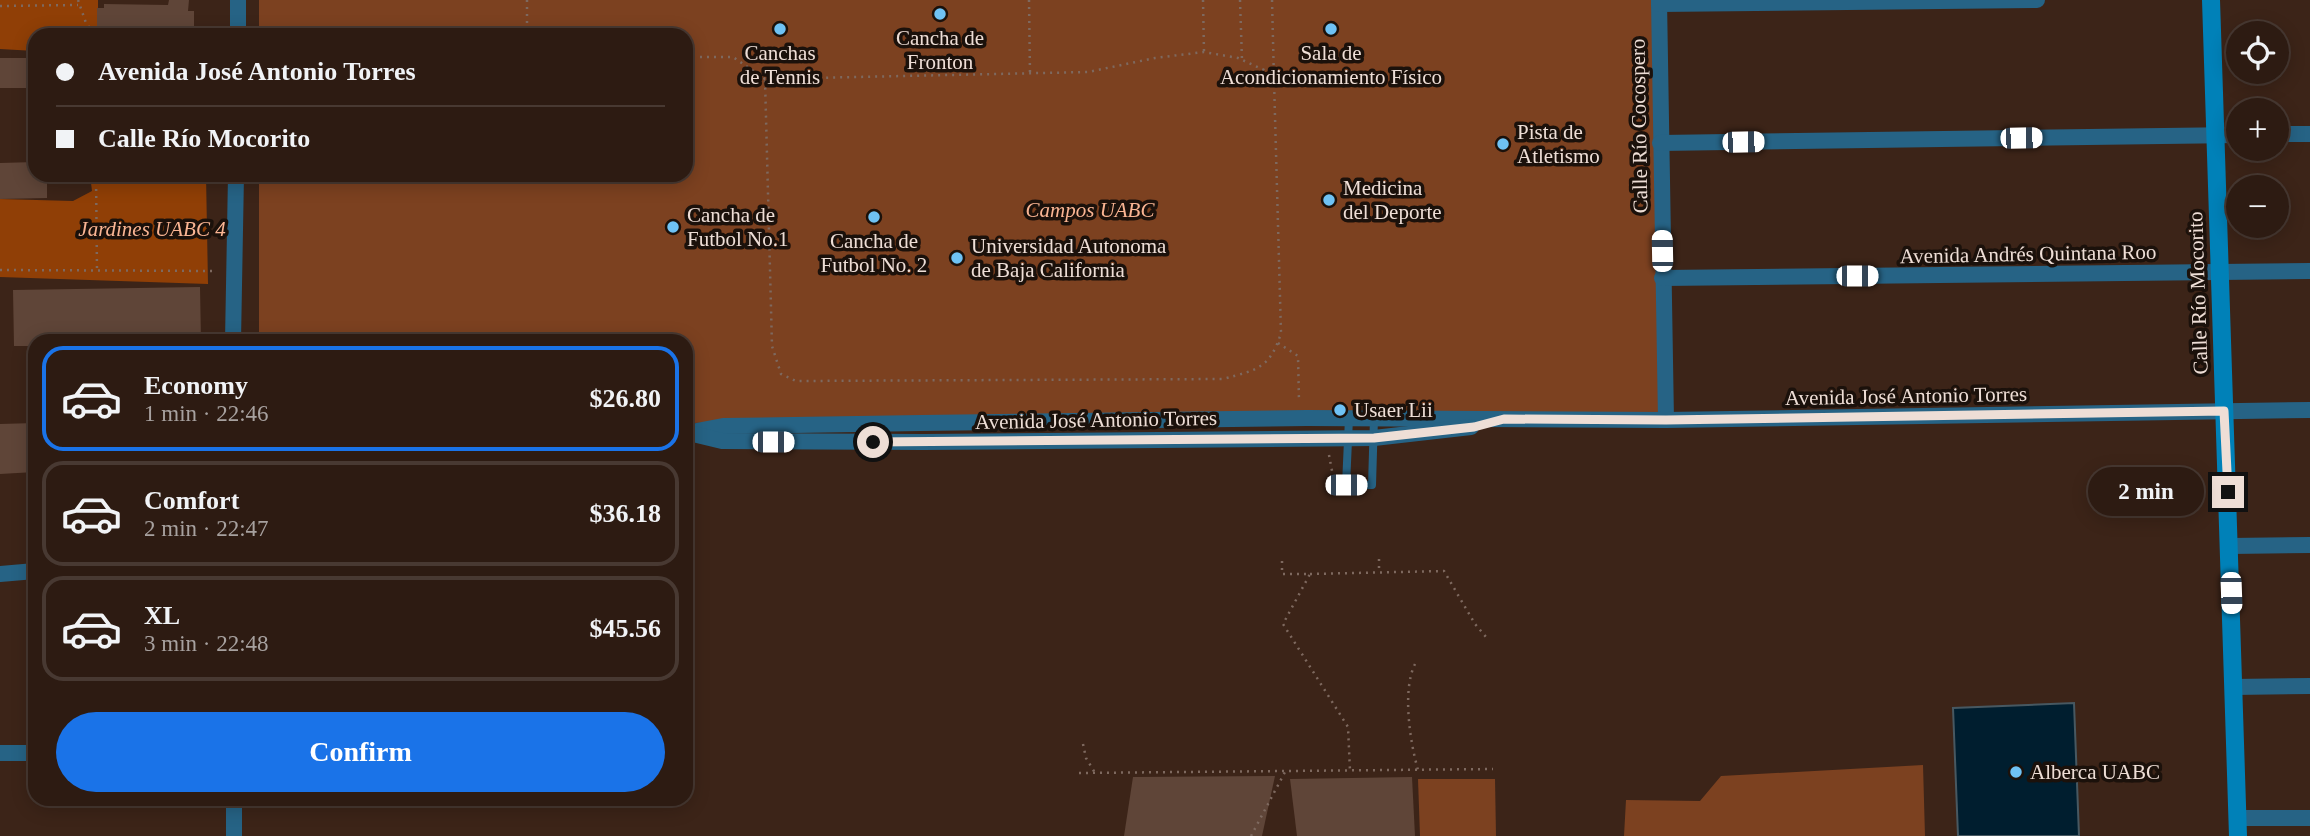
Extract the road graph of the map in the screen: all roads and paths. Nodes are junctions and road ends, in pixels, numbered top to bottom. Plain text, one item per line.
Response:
1 (78, 0) edge
2 (238, 0) edge
3 (527, 0) edge
4 (1029, 0) edge
5 (1203, 0) edge
6 (1240, 0) edge
7 (1272, 0) edge
8 (2037, 0) edge
9 (2211, 0) edge
10 (1659, 2) edge
11 (78, 5) junction
12 (0, 6) edge
13 (90, 28) edge
14 (238, 28) edge
15 (527, 28) edge
16 (1204, 52) junction
17 (693, 57) edge
18 (1242, 60) junction
19 (1030, 74) junction
20 (765, 79) junction
21 (1274, 79) junction
22 (2289, 134) edge
23 (2310, 134) edge
24 (2215, 135) junction
25 (2226, 135) edge
26 (1660, 143) junction
27 (96, 182) edge
28 (236, 182) edge
29 (0, 270) edge
30 (97, 271) junction
31 (234, 271) junction
32 (2310, 271) edge
33 (2220, 273) junction
34 (1662, 278) junction
35 (233, 334) edge
36 (1278, 343) junction
37 (1299, 401) dead end
38 (2310, 410) edge
39 (2224, 411) junction
40 (1349, 418) junction
41 (1374, 418) junction
42 (1504, 419) junction
43 (1666, 420) junction
44 (1115, 421) junction
45 (921, 423) junction
46 (693, 432) edge
47 (693, 435) edge
48 (1348, 438) junction
49 (1374, 438) junction
50 (1116, 441) junction
51 (924, 442) junction
52 (2310, 545) edge
53 (2230, 546) junction
54 (1378, 558) dead end
55 (1282, 561) dead end
56 (28, 572) edge
57 (1379, 573) junction
58 (0, 574) edge
59 (1310, 574) junction
60 (1486, 637) dead end
61 (1415, 664) dead end
62 (2310, 686) edge
63 (2233, 687) junction
64 (1083, 744) dead end
65 (0, 753) edge
66 (28, 753) edge
67 (1493, 769) dead end
68 (1418, 770) junction
69 (1350, 771) junction
70 (1285, 772) junction
71 (1079, 773) dead end
72 (1095, 773) junction
73 (234, 806) edge
74 (2310, 818) edge
75 (2238, 827) edge
76 (234, 836) edge
77 (1251, 836) edge

1 - 11 path
2 - 14 street
3 - 15 path
4 - 19 path
5 - 16 path
6 - 18 path
7 - 21 path
8 - 10 street
9 - 24 street, Calle Río Mocorito
10 - 26 street, Calle Río Cocospero
11 - 12 path
11 - 13 path
16 - 18 path
16 - 19 path
17 - 20 path
18 - 21 path
19 - 20 path
20 - 36 path
21 - 36 path
22 - 23 street
24 - 25 street
24 - 26 street
24 - 33 street, Calle Río Mocorito
26 - 34 street, Calle Río Cocospero
27 - 30 path
28 - 31 street
29 - 30 path
30 - 31 path
31 - 35 street
32 - 33 street, Avenida Andrés Quintana Roo
33 - 34 street, Avenida Andrés Quintana Roo
33 - 39 street, Calle Río Mocorito
34 - 43 street, Calle Río Cocospero
36 - 37 path
38 - 39 street, Avenida José Antonio Torres
39 - 43 street, Avenida José Antonio Torres
39 - 53 street, Calle Río Mocorito
40 - 41 street, Avenida José Antonio Torres
40 - 44 street, Avenida José Antonio Torres
40 - 48 lane
41 - 42 street, Avenida José Antonio Torres
41 - 49 lane
42 - 43 street, Avenida José Antonio Torres
42 - 49 street, Avenida José Antonio Torres
44 - 45 street, Avenida José Antonio Torres
44 - 50 street
45 - 46 street, Avenida José Antonio Torres
45 - 51 street
47 - 51 street, Avenida José Antonio Torres
48 - 49 street, Avenida José Antonio Torres
48 - 49 lane
48 - 50 street, Avenida José Antonio Torres
50 - 51 street, Avenida José Antonio Torres
52 - 53 street
53 - 63 street, Calle Río Mocorito
54 - 57 path
55 - 59 path
56 - 58 street
57 - 59 path
57 - 60 path
59 - 69 path
61 - 68 path
62 - 63 street
63 - 75 street, Calle Río Mocorito
64 - 72 path
65 - 66 street
67 - 68 path
68 - 69 path
69 - 70 path
70 - 72 path
70 - 77 path
71 - 72 path
73 - 76 street
74 - 75 street

